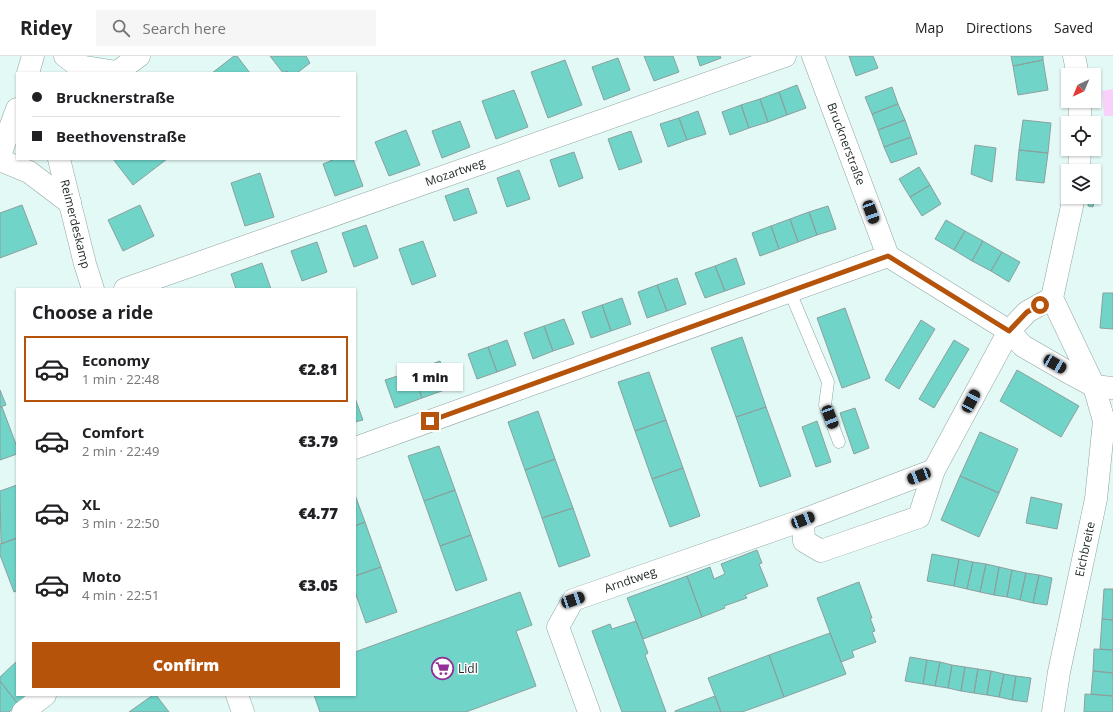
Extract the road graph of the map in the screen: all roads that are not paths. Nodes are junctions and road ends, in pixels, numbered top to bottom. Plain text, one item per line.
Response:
1 (33, 56) edge
2 (43, 56) edge
3 (65, 56) edge
4 (139, 56) edge
5 (785, 56) edge
6 (813, 56) edge
7 (1074, 56) edge
8 (1077, 68) edge
9 (28, 72) edge
10 (44, 72) edge
11 (111, 72) edge
12 (117, 72) edge
13 (16, 112) edge
14 (16, 147) edge
15 (0, 157) edge
16 (59, 160) edge
17 (70, 203) junction
18 (1072, 204) edge
19 (888, 256) junction
20 (93, 288) edge
21 (128, 288) edge
22 (790, 292) junction
23 (1052, 298) junction
24 (1009, 331) junction
25 (1104, 387) edge
26 (839, 442) dead end
27 (356, 448) edge
28 (934, 470) junction
29 (803, 520) junction
30 (44, 696) edge
31 (237, 696) edge
32 (23, 712) edge
33 (243, 712) edge
34 (589, 712) edge
35 (1053, 712) edge

1 - 9 street
2 - 10 street
3 - 11 street
4 - 12 street
5 - 21 street, Mozartweg
6 - 19 street, Brucknerstraße
7 - 8 street
13 - 15 street
14 - 15 street
15 - 17 street
16 - 17 street, Reimerdeskamp
17 - 20 street, Reimerdeskamp
18 - 23 street
19 - 22 street
19 - 24 street
22 - 26 lane
22 - 27 street
23 - 24 street
23 - 25 street, Eichbreite
24 - 25 street
24 - 28 street
25 - 35 street, Eichbreite
28 - 29 street, Arndtweg
28 - 29 street
29 - 34 street, Arndtweg
30 - 32 street
31 - 33 street

